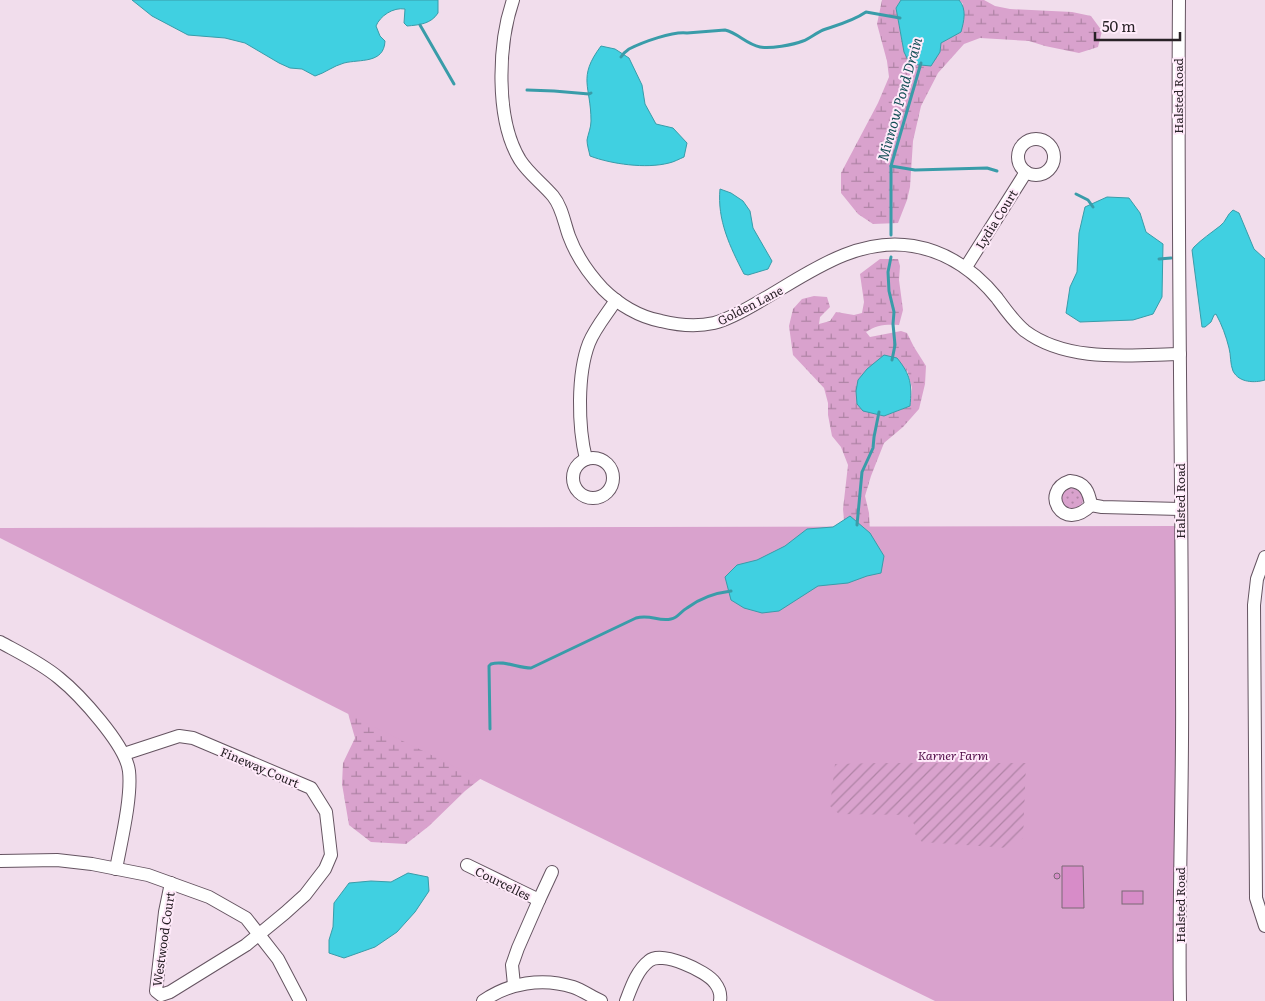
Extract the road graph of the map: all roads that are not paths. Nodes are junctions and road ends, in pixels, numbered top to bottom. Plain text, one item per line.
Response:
1 (513, 0) edge
2 (1179, 0) edge
3 (1026, 172) dead end
4 (966, 267) junction
5 (616, 300) junction
6 (1180, 354) junction
7 (586, 459) dead end
8 (1091, 505) dead end
9 (1180, 509) junction
10 (1265, 557) edge
11 (0, 642) edge
12 (124, 754) junction
13 (0, 861) edge
14 (467, 865) dead end
15 (116, 869) junction
16 (552, 872) dead end
17 (171, 884) junction
18 (539, 900) junction
19 (1265, 926) edge
20 (259, 934) junction
21 (514, 985) junction
22 (300, 1001) edge
23 (483, 1001) edge
24 (601, 1001) edge
25 (626, 1001) edge
26 (720, 1001) edge
27 (1180, 1001) edge

1 - 5 street, Golden Lane
2 - 6 street, Halsted Road
3 - 4 street, Lydia Court
4 - 5 street, Golden Lane
4 - 6 street, Golden Lane
5 - 7 street
6 - 9 street, Halsted Road
8 - 9 street
9 - 27 street, Halsted Road
10 - 19 street
11 - 12 street
12 - 15 street
12 - 20 street, Fineway Court
13 - 15 street
14 - 18 street, Courcelles
15 - 17 street
16 - 18 street, Courcelles
17 - 20 street
17 - 20 street, Westwood Court
18 - 21 street, Courcelles
20 - 22 street
21 - 23 street
21 - 24 street
25 - 26 street

